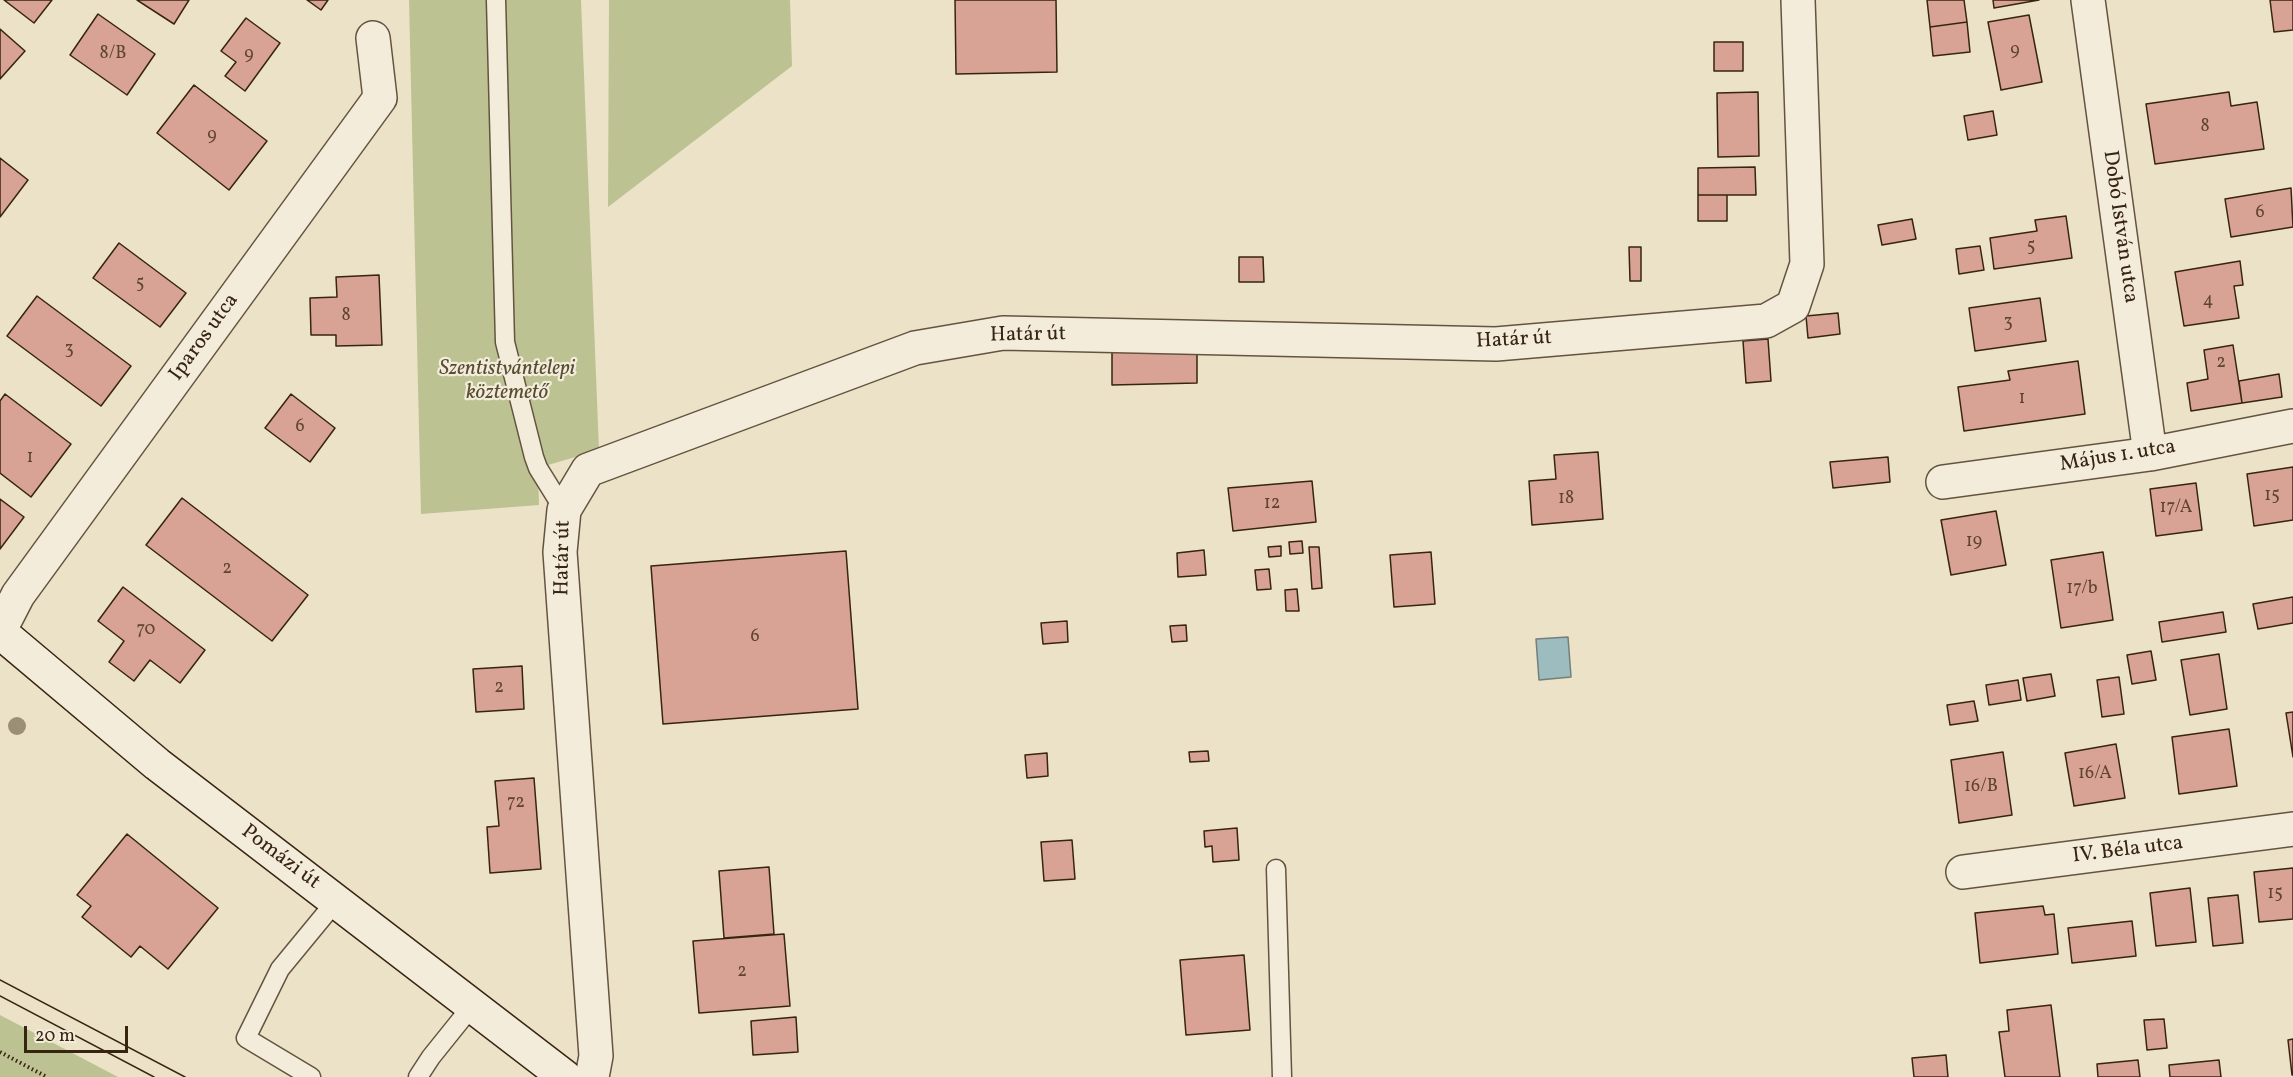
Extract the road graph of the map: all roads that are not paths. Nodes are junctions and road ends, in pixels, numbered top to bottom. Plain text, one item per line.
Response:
1 (496, 0) edge
2 (1798, 0) edge
3 (2088, 0) edge
4 (372, 38) dead end
5 (2293, 426) edge
6 (2150, 454) junction
7 (1942, 482) dead end
8 (564, 510) junction
9 (0, 631) edge
10 (2293, 829) edge
11 (1276, 869) dead end
12 (1963, 872) dead end
13 (336, 902) junction
14 (472, 1006) junction
15 (311, 1077) edge
16 (418, 1077) edge
17 (565, 1077) edge
18 (592, 1077) edge
19 (1282, 1077) edge

1 - 8 lane
2 - 8 street, Határ út
3 - 6 street, Dobó István utca
4 - 9 street, Iparos utca
5 - 6 street, Május 1. utca
6 - 7 street, Május 1. utca
8 - 18 street, Határ út
9 - 13 street, Pomázi út
10 - 12 street, IV. Béla utca
11 - 19 lane
13 - 14 street, Pomázi út
13 - 15 lane
14 - 16 lane
14 - 17 street, Pomázi út

